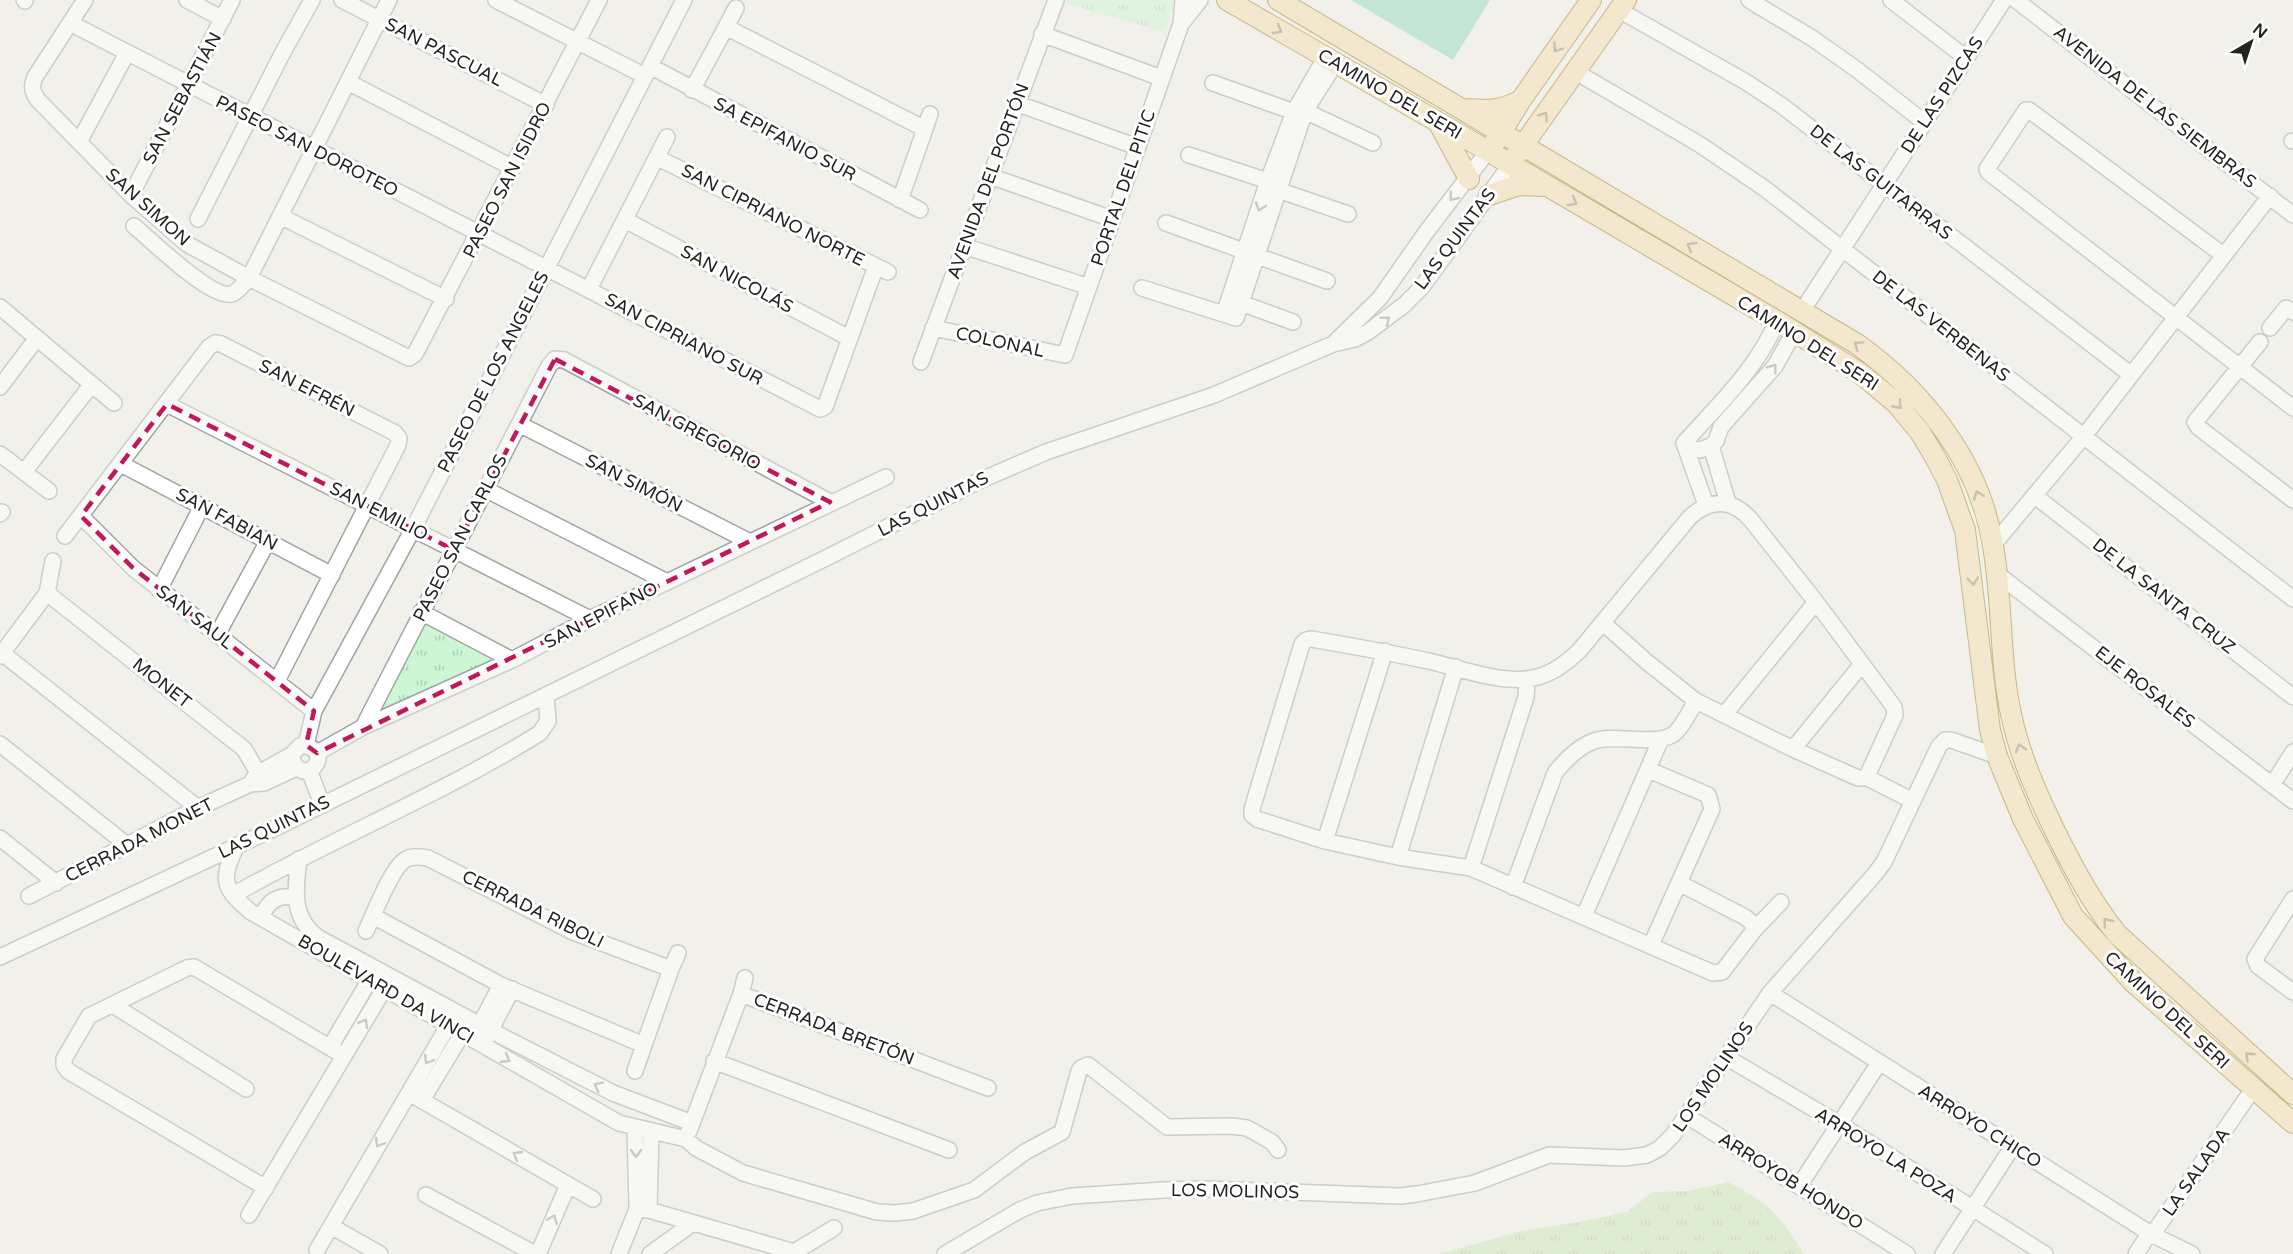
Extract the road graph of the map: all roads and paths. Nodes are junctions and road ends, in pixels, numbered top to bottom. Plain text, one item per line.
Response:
1 (85, 0) edge
2 (187, 0) edge
3 (232, 0) edge
4 (312, 0) edge
5 (342, 0) edge
6 (389, 0) edge
7 (496, 0) edge
8 (600, 0) edge
9 (684, 0) edge
10 (1056, 0) edge
11 (1183, 0) edge
12 (1200, 0) edge
13 (1227, 0) edge
14 (1278, 0) edge
15 (1591, 0) edge
16 (1749, 0) edge
17 (1891, 0) edge
18 (2004, 0) edge
19 (2016, 0) edge
20 (1622, 5) edge
21 (736, 8) dead end
22 (223, 18) junction
23 (380, 19) junction
24 (70, 23) junction
25 (1181, 24) junction
26 (726, 27) junction
27 (1042, 34) junction
28 (579, 42) junction
29 (127, 53) junction
30 (1966, 58) junction
31 (1330, 61) junction
32 (647, 71) junction
33 (1576, 72) junction
34 (1161, 78) junction
35 (348, 82) junction
36 (1213, 83) dead end
37 (188, 84) junction
38 (692, 90) junction
39 (1521, 100) junction
40 (1017, 103) junction
41 (546, 105) junction
42 (1462, 109) junction
43 (1300, 112) junction
44 (251, 117) junction
45 (1438, 122) junction
46 (1924, 122) junction
47 (1501, 133) junction
48 (667, 137) dead end
49 (79, 142) junction
50 (1373, 142) dead end
51 (1524, 145) junction
52 (1137, 147) junction
53 (314, 149) junction
54 (1488, 151) junction
55 (1189, 155) dead end
56 (658, 158) junction
57 (1511, 164) junction
58 (513, 168) junction
59 (990, 176) junction
60 (1468, 179) junction
61 (1884, 184) junction
62 (1273, 185) junction
63 (1546, 186) junction
64 (131, 195) junction
65 (1489, 195) junction
66 (2270, 196) junction
67 (900, 200) junction
68 (920, 210) dead end
69 (1348, 214) dead end
70 (2293, 215) edge
71 (280, 216) junction
72 (198, 219) dead end
73 (1112, 219) junction
74 (625, 220) junction
75 (1166, 223) dead end
76 (134, 226) dead end
77 (480, 233) junction
78 (964, 246) junction
79 (1842, 248) junction
80 (1251, 252) junction
81 (2223, 255) junction
82 (546, 267) junction
83 (249, 278) junction
84 (1327, 281) dead end
85 (1089, 288) junction
86 (1142, 288) dead end
87 (589, 289) junction
88 (446, 298) junction
89 (1241, 303) junction
90 (0, 307) edge
91 (1802, 311) junction
92 (2293, 312) edge
93 (1230, 316) junction
94 (2175, 316) junction
95 (1293, 321) dead end
96 (1777, 321) junction
97 (933, 328) junction
98 (2270, 328) dead end
99 (1794, 332) junction
100 (37, 338) junction
101 (849, 338) junction
102 (2260, 342) dead end
103 (1334, 344) junction
104 (1066, 353) joint
105 (412, 358) joint
106 (564, 360) joint
107 (921, 362) dead end
108 (2239, 366) junction
109 (2130, 374) junction
110 (1743, 377) junction
111 (92, 384) junction
112 (0, 387) edge
113 (1757, 388) junction
114 (114, 403) dead end
115 (168, 404) junction
116 (2293, 408) edge
117 (1708, 416) junction
118 (519, 424) junction
119 (1721, 427) junction
120 (2084, 436) junction
121 (1684, 443) junction
122 (1711, 446) junction
123 (0, 454) edge
124 (121, 464) junction
125 (24, 472) junction
126 (886, 477) dead end
127 (485, 489) junction
128 (49, 491) dead end
129 (2035, 496) junction
130 (2293, 500) edge
131 (830, 502) junction
132 (1728, 502) junction
133 (1706, 505) junction
134 (202, 506) junction
135 (369, 506) junction
136 (81, 516) junction
137 (413, 529) junction
138 (65, 536) dead end
139 (268, 541) junction
140 (748, 541) junction
141 (1993, 545) junction
142 (454, 550) junction
143 (53, 561) dead end
144 (1996, 573) junction
145 (332, 575) junction
146 (667, 582) junction
147 (159, 590) junction
148 (47, 592) junction
149 (2293, 598) edge
150 (1816, 602) junction
151 (421, 612) junction
152 (590, 619) junction
153 (1603, 623) junction
154 (217, 635) junction
155 (1385, 651) junction
156 (1, 654) edge
157 (512, 660) junction
158 (1862, 664) junction
159 (1456, 667) junction
160 (1527, 679) junction
161 (277, 681) junction
162 (546, 695) junction
163 (2293, 697) edge
164 (1696, 701) junction
165 (314, 711) junction
166 (1724, 716) junction
167 (363, 727) junction
168 (1661, 739) junction
169 (0, 744) edge
170 (312, 749) junction
171 (1793, 749) junction
172 (2293, 752) edge
173 (1997, 756) junction
174 (299, 764) junction
175 (1649, 770) junction
176 (1866, 777) junction
177 (258, 780) junction
178 (2272, 785) junction
179 (1913, 801) junction
180 (2293, 801) edge
181 (322, 804) junction
182 (198, 808) junction
183 (0, 838) edge
184 (1324, 841) junction
185 (127, 845) junction
186 (237, 845) junction
187 (1398, 857) junction
188 (299, 859) junction
189 (1471, 868) junction
190 (57, 882) junction
191 (1679, 883) junction
192 (1513, 887) junction
193 (231, 891) junction
194 (29, 896) dead end
195 (296, 897) junction
196 (2293, 899) edge
197 (1781, 902) dead end
198 (373, 916) junction
199 (1584, 916) junction
200 (261, 917) junction
201 (304, 924) junction
202 (1755, 929) junction
203 (366, 931) dead end
204 (292, 936) junction
205 (1651, 945) junction
206 (678, 953) dead end
207 (0, 957) edge
208 (671, 969) junction
209 (745, 978) dead end
210 (369, 981) junction
211 (507, 987) junction
212 (384, 989) junction
213 (2293, 992) edge
214 (1770, 993) junction
215 (741, 994) junction
216 (113, 1005) junction
217 (448, 1026) junction
218 (485, 1028) junction
219 (472, 1040) junction
220 (644, 1045) junction
221 (330, 1047) junction
222 (344, 1056) junction
223 (1726, 1057) junction
224 (714, 1061) junction
225 (1880, 1063) junction
226 (635, 1071) dead end
227 (988, 1088) dead end
228 (246, 1089) dead end
229 (2253, 1089) junction
230 (2293, 1094) edge
231 (415, 1096) junction
232 (635, 1103) junction
233 (1687, 1116) junction
234 (692, 1123) junction
235 (2293, 1123) edge
236 (1840, 1125) junction
237 (631, 1126) junction
238 (651, 1131) junction
239 (686, 1139) junction
240 (2013, 1146) junction
241 (949, 1150) dead end
242 (1278, 1150) dead end
243 (568, 1185) junction
244 (1799, 1186) junction
245 (266, 1188) junction
246 (426, 1195) dead end
247 (593, 1199) dead end
248 (1973, 1208) junction
249 (643, 1210) junction
250 (249, 1215) dead end
251 (693, 1223) junction
252 (331, 1226) junction
253 (834, 1228) dead end
254 (2151, 1234) junction
255 (317, 1250) dead end
256 (1897, 1251) edge
257 (793, 1253) edge
258 (380, 1254) edge
259 (537, 1254) edge
260 (619, 1254) edge
261 (650, 1254) edge
262 (945, 1254) edge
263 (1943, 1254) edge
264 (2045, 1254) edge
265 (2136, 1254) edge
266 (2192, 1254) edge

1 - 24 street, SAN SIMON
2 - 22 street
3 - 22 street, SAN SEBASTIÁN
4 - 44 street
5 - 23 street, SAN PASCUAL
6 - 23 street
7 - 28 street, SA EPIFANIO SUR
8 - 28 street, PASEO SAN ISIDRO
9 - 32 street, PASEO DE LOS ANGELES
10 - 27 street, AVENIDA DEL PORTÓN
11 - 25 street, PORTAL DEL PITIC
12 - 25 street, PORTAL DEL PITIC
13 -> 31 main road, CAMINO DEL SERI
14 - 42 main road, CAMINO DEL SERI
15 -> 39 main road
16 - 46 street
17 - 30 street
18 - 30 street, DE LAS PIZCAS
19 - 66 street, AVENIDA DE LAS SIEMBRAS
20 - 33 main road
20 - 61 street, DE LAS GUITARRAS
21 - 26 street
22 - 37 street, SAN SEBASTIÁN
23 - 35 street
23 - 41 street, SAN PASCUAL
24 - 29 street, PASEO SAN DOROTEO
24 - 49 street, SAN SIMON
25 - 34 street, PORTAL DEL PITIC
26 - 38 street
26 - 67 street
27 - 34 street
27 - 40 street, AVENIDA DEL PORTÓN
28 - 32 street, SA EPIFANIO SUR
28 - 41 street, PASEO SAN ISIDRO
29 - 37 street, PASEO SAN DOROTEO
29 - 49 street
30 - 46 street, DE LAS PIZCAS
31 - 43 street
31 - 45 main road, CAMINO DEL SERI
32 - 38 street, SA EPIFANIO SUR
32 - 82 street, PASEO DE LOS ANGELES
51 -> 33 main road
33 - 79 street, DE LAS VERBENAS
34 - 52 street, PORTAL DEL PITIC
35 - 53 street
35 - 58 street
36 - 43 street
37 - 44 street, PASEO SAN DOROTEO
37 - 64 street, SAN SEBASTIÁN
38 - 67 street, SA EPIFANIO SUR
39 - 42 main road
39 - 47 main road
40 - 52 street
40 - 59 street, AVENIDA DEL PORTÓN
41 - 58 street, PASEO SAN ISIDRO
42 - 47 main road, CAMINO DEL SERI
43 - 50 street
43 - 62 street
44 - 53 street, PASEO SAN DOROTEO
44 - 72 street
45 - 54 main road, CAMINO DEL SERI
45 - 60 main road
46 - 61 street, DE LAS PIZCAS
47 - 51 main road, CAMINO DEL SERI
47 - 54 main road
48 - 56 street
49 - 64 street, SAN SIMON
51 - 57 main road
91 -> 51 main road, CAMINO DEL SERI
52 - 73 street, PORTAL DEL PITIC
53 - 71 street
53 - 77 street, PASEO SAN DOROTEO
54 - 57 main road, CAMINO DEL SERI
54 - 60 street, LAS QUINTAS
55 - 62 street
56 - 74 street
56 - 101 street, SAN CIPRIANO NORTE
57 - 63 main road, CAMINO DEL SERI
57 - 65 street, LAS QUINTAS
58 - 77 street, PASEO SAN ISIDRO
59 - 73 street
59 - 78 street, AVENIDA DEL PORTÓN
60 -> 103 street, LAS QUINTAS
61 - 79 street, DE LAS PIZCAS
61 - 109 street, DE LAS GUITARRAS
62 - 69 street
62 - 80 street
63 - 65 main road
63 -> 96 main road, CAMINO DEL SERI
64 - 83 street, SAN SIMON
103 -> 65 street, LAS QUINTAS
66 - 70 street, AVENIDA DE LAS SIEMBRAS
66 - 81 street
67 - 68 street, SA EPIFANIO SUR
71 - 83 street
71 - 88 street
73 - 85 street, PORTAL DEL PITIC
74 - 87 street
74 - 101 street, SAN NICOLÁS
75 - 80 street
76 - 83 street
77 - 82 street, PASEO SAN DOROTEO
77 - 88 street, PASEO SAN ISIDRO
78 - 85 street
78 - 97 street, AVENIDA DEL PORTÓN
79 - 91 street, DE LAS PIZCAS
79 - 120 street, DE LAS VERBENAS
80 - 84 street
80 - 89 street
80 - 93 street
81 - 94 street
81 - 94 street
82 - 87 street, SAN CIPRIANO SUR
82 - 137 street, PASEO DE LOS ANGELES
83 - 105 street, SAN SIMON
85 - 104 street, PORTAL DEL PITIC
86 - 93 street
87 - 101 street, SAN CIPRIANO SUR
88 - 105 street, PASEO SAN ISIDRO
89 - 93 street
89 - 95 street
90 - 100 street
141 -> 91 main road, CAMINO DEL SERI
92 - 98 street
94 - 108 street
94 - 109 street
96 - 99 main road, CAMINO DEL SERI
96 - 110 street
97 - 104 street, COLONAL
97 - 107 street, AVENIDA DEL PORTÓN
113 -> 99 street
99 -> 173 main road, CAMINO DEL SERI
100 - 111 street
100 - 112 street
102 - 108 street
103 - 162 street, LAS QUINTAS
106 - 118 street, PASEO SAN CARLOS
106 - 131 street, SAN GREGORIO
108 - 116 street
108 - 130 street
109 - 120 street
110 - 113 street
110 - 117 street
111 - 114 street
111 - 125 street
113 - 119 street
115 - 124 street
115 - 135 street, SAN EMILIO
115 - 135 street, SAN EFRÉN
117 - 119 street
117 - 121 street
118 - 127 street, PASEO SAN CARLOS
118 - 140 street, SAN SIMÓN
119 - 122 street
120 - 129 street
120 - 149 street, DE LAS VERBENAS
121 - 122 street
121 - 133 street
122 - 132 street
123 - 125 street
124 - 134 street, SAN FABIAN
124 - 136 street
125 - 128 street
126 - 131 street, SAN EPIFANO
127 - 142 street, PASEO SAN CARLOS
127 - 146 street
129 - 141 street
129 - 163 street, DE LA SANTA CRUZ
131 - 140 street, SAN EPIFANO
132 - 133 street
132 - 150 street
133 - 153 street
134 - 139 street, SAN FABIAN
134 - 147 street
135 - 137 street, SAN EMILIO
135 - 145 street
136 - 138 street
136 - 147 street, SAN SAUL
137 - 142 street, SAN EMILIO
137 - 165 street, PASEO DE LOS ANGELES
139 - 145 street, SAN FABIAN
139 - 154 street
140 - 146 street, SAN EPIFANO
141 - 144 main road, CAMINO DEL SERI
142 - 151 street, PASEO SAN CARLOS
142 - 152 street, SAN EMILIO
143 - 148 street
144 - 178 street, EJE ROSALES
230 -> 144 main road, CAMINO DEL SERI
145 - 161 street
146 - 152 street, SAN EPIFANO
147 - 154 street, SAN SAUL
148 - 156 street
148 - 177 street, MONET
150 - 158 street
150 - 166 street
151 - 157 street
151 - 167 street, PASEO SAN CARLOS
152 - 157 street, SAN EPIFANO
153 - 160 street
153 - 164 street
154 - 161 street, SAN SAUL
155 - 159 street
155 - 184 street
155 - 184 street
156 - 182 street
157 - 167 street, SAN EPIFANO
158 - 171 street
158 - 176 street
159 - 160 street
159 - 187 street
160 - 189 street
161 - 165 street, SAN SAUL
162 - 181 street, LAS QUINTAS
162 - 188 street
164 - 166 street
164 - 168 street
165 - 170 street, PASEO DE LOS ANGELES
166 - 171 street
167 - 170 street, SAN EPIFANO
168 - 175 street
168 - 192 street
169 - 185 street
170 - 174 street, SAN EPIFANO
170 - 174 street, PASEO DE LOS ANGELES
171 - 176 street
172 - 178 street
173 - 179 street, LOS MOLINOS
173 - 229 main road, CAMINO DEL SERI
174 - 177 street, CERRADA MONET
174 - 181 street
175 - 191 street
175 - 199 street
176 - 179 street
177 - 182 street, CERRADA MONET
178 - 180 street, EJE ROSALES
179 - 214 street, LOS MOLINOS
181 - 186 street, LAS QUINTAS
182 - 185 street, CERRADA MONET
183 - 190 street
184 - 187 street
185 - 190 street, CERRADA MONET
186 - 193 street
186 - 207 street, LAS QUINTAS
187 - 189 street
188 - 193 street
188 - 195 street
189 - 192 street
190 - 194 street, CERRADA MONET
191 - 202 street
191 - 205 street
192 - 199 street
193 - 200 street
195 - 200 street
195 - 201 street
196 - 213 street
197 - 202 street
198 - 203 street, CERRADA RIBOLI
198 - 208 street, CERRADA RIBOLI
198 - 211 street
199 - 205 street
200 - 204 street
201 - 204 street, BOULEVARD DA VINCI
201 - 218 street, BOULEVARD DA VINCI
202 - 205 street
204 - 210 street, BOULEVARD DA VINCI
206 - 208 street
208 - 220 street
209 - 215 street
210 - 212 street, BOULEVARD DA VINCI
210 - 221 street
211 - 218 street
211 - 220 street
212 - 217 street, BOULEVARD DA VINCI
222 -> 212 street
214 - 223 street, LOS MOLINOS
214 - 225 street, ARROYO CHICO
215 - 224 street, CERRADA BRETÓN
215 - 227 street, CERRADA BRETÓN
216 - 221 street
216 - 228 street
216 - 245 street
217 - 219 street, BOULEVARD DA VINCI
217 -> 231 street
218 - 219 street
232 -> 218 street, BOULEVARD DA VINCI
219 - 231 street
219 -> 237 street, BOULEVARD DA VINCI
220 - 226 street
221 - 222 street
222 - 245 street
223 - 233 street, LOS MOLINOS
223 - 236 street, ARROYO LA POZA
224 - 234 street, CERRADA BRETÓN
224 - 241 street
225 - 236 street
225 - 240 street, ARROYO CHICO
229 - 235 main road, CAMINO DEL SERI
229 - 254 street, LA SALADA
243 -> 231 street
231 -> 252 street
232 - 234 street, BOULEVARD DA VINCI
232 - 237 street
233 - 244 street, ARROYOB HONDO
233 - 262 street, LOS MOLINOS
234 - 239 street, CERRADA BRETÓN
236 - 244 street
236 - 248 street, ARROYO LA POZA
237 - 238 street, BOULEVARD DA VINCI
237 -> 249 street
238 - 239 street, BOULEVARD DA VINCI
238 - 249 street
239 - 242 street
240 - 248 street
240 - 254 street, ARROYO CHICO
243 - 247 street
259 -> 243 street
244 - 256 street, ARROYOB HONDO
245 - 250 street
246 - 259 street
248 - 263 street
248 - 264 street, ARROYO LA POZA
249 - 251 street
249 - 260 street
251 - 257 street
251 - 261 street
252 - 255 street
252 - 258 street
253 - 257 street
254 - 265 street, LA SALADA
254 - 266 street, ARROYO CHICO

